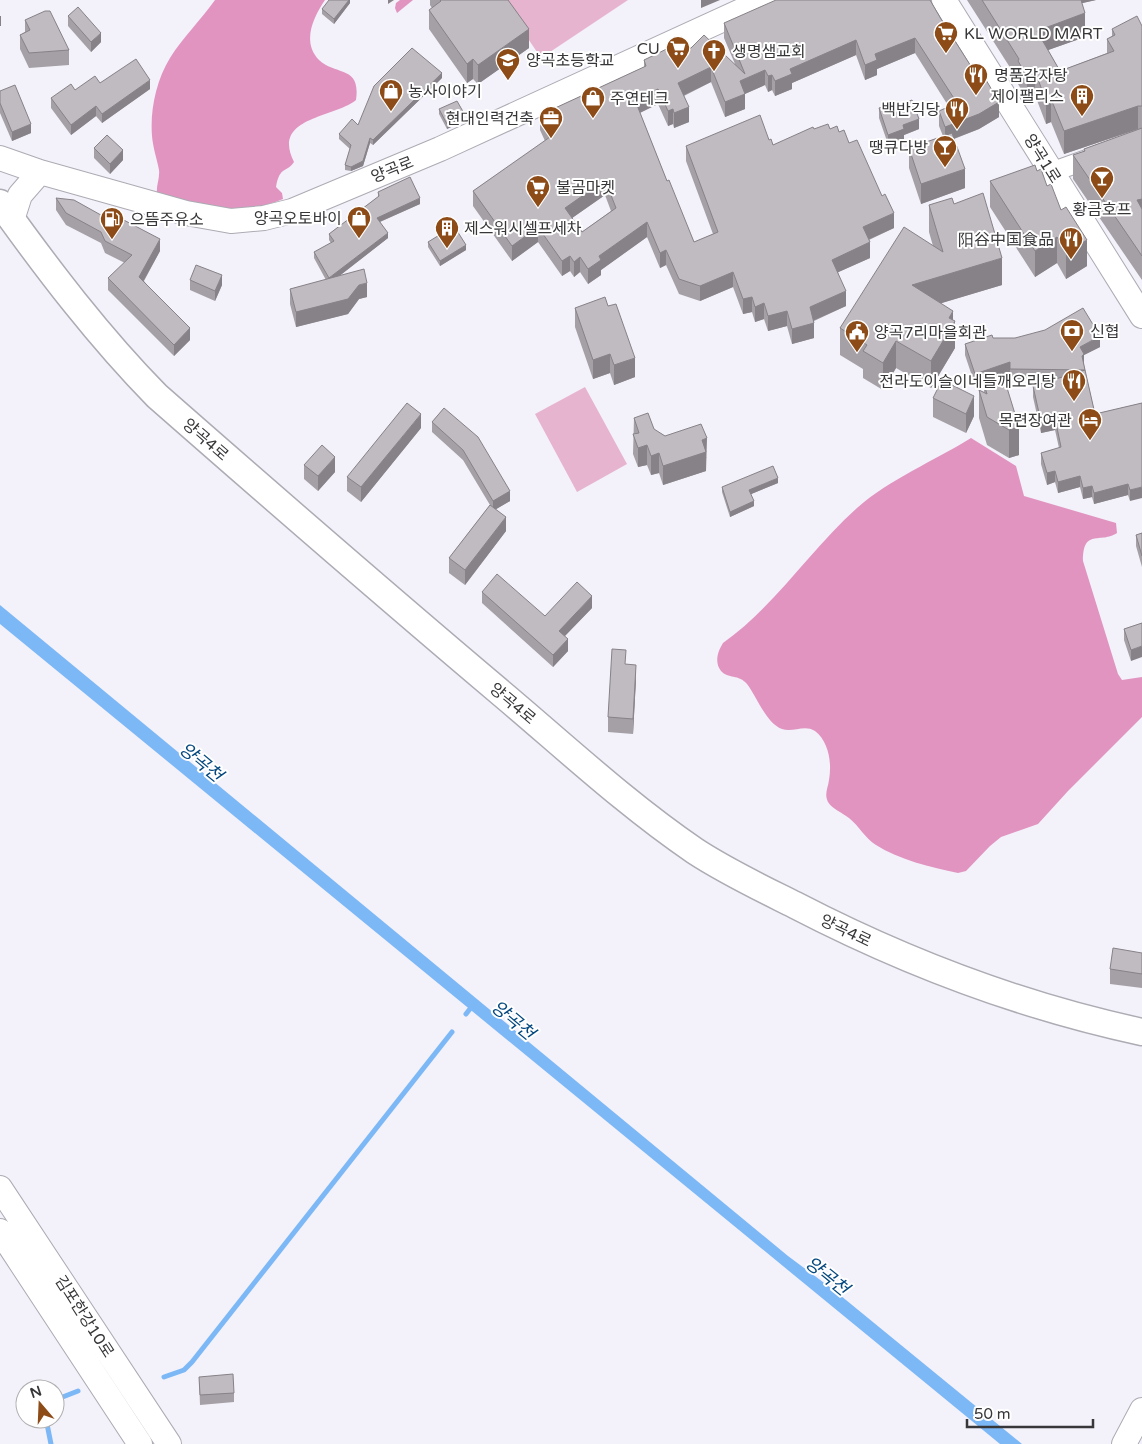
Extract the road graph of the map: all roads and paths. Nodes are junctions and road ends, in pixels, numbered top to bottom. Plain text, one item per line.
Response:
1 (765, 0) edge
2 (944, 0) edge
3 (1142, 140) edge
4 (0, 158) edge
5 (40, 172) junction
6 (1052, 172) junction
7 (9, 221) edge
8 (1142, 316) edge
9 (1142, 1032) edge
10 (0, 1188) edge
11 (0, 1231) edge
12 (1142, 1410) edge
13 (140, 1444) edge
14 (169, 1444) edge
15 (1124, 1444) edge

1 - 5 street, 양곡로
2 - 6 street, 양곡1로
3 - 6 street
4 - 5 street, 양곡로
5 - 7 street
6 - 8 street, 양곡1로
7 - 9 main road, 양곡4로
10 - 14 street, 김포한강10로
11 - 13 street, 김포한강10로
12 - 15 street

